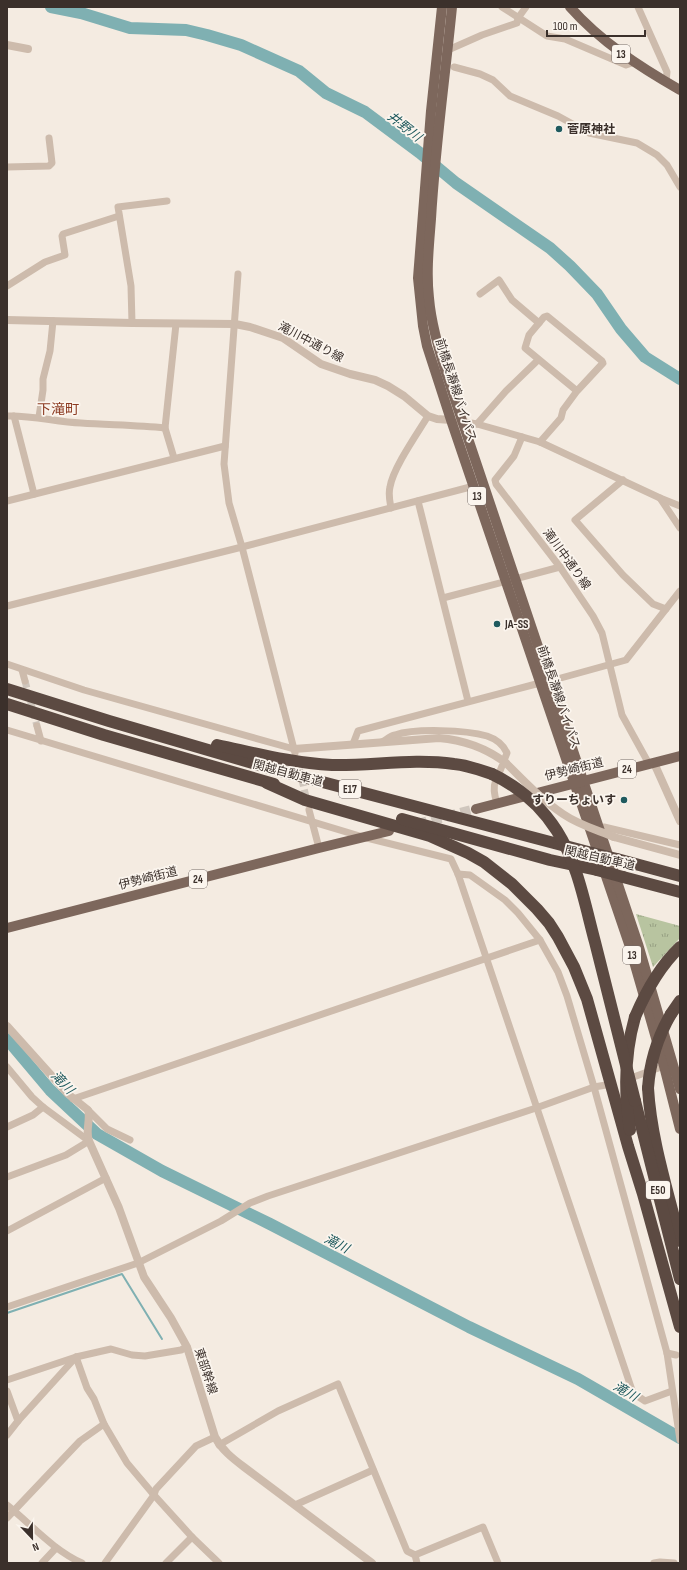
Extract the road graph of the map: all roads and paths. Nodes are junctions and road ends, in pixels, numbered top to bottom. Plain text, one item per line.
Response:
1 (442, 7) edge
2 (452, 7) edge
3 (502, 7) edge
4 (526, 7) edge
5 (570, 7) edge
6 (638, 7) edge
7 (518, 18) junction
8 (7, 45) edge
9 (28, 49) dead end
10 (448, 50) junction
11 (635, 62) junction
12 (454, 67) dead end
13 (666, 82) junction
14 (680, 90) edge
15 (435, 113) junction
16 (50, 138) dead end
17 (7, 167) edge
18 (680, 186) edge
19 (167, 200) dead end
20 (428, 204) junction
21 (119, 216) junction
22 (238, 274) dead end
23 (7, 286) edge
24 (480, 294) dead end
25 (7, 320) edge
26 (54, 322) junction
27 (132, 323) junction
28 (539, 323) junction
29 (176, 324) junction
30 (235, 324) junction
31 (538, 360) junction
32 (577, 391) junction
33 (10, 416) edge
34 (428, 416) junction
35 (39, 417) junction
36 (451, 420) junction
37 (462, 422) junction
38 (477, 424) junction
39 (165, 428) junction
40 (522, 437) junction
41 (540, 442) junction
42 (225, 446) junction
43 (174, 458) junction
44 (623, 480) junction
45 (474, 486) junction
46 (34, 494) junction
47 (660, 498) junction
48 (7, 501) edge
49 (418, 501) junction
50 (680, 506) edge
51 (392, 508) junction
52 (680, 528) edge
53 (242, 547) junction
54 (560, 567) junction
55 (510, 580) junction
56 (680, 591) edge
57 (443, 598) junction
58 (7, 606) edge
59 (666, 609) junction
60 (7, 664) edge
61 (609, 664) junction
62 (22, 670) junction
63 (25, 681) tunnel mouth
64 (550, 681) junction
65 (540, 683) junction
66 (7, 689) edge
67 (468, 701) junction
68 (7, 704) edge
69 (108, 721) junction
70 (37, 726) tunnel mouth
71 (7, 730) edge
72 (41, 741) junction
73 (381, 742) junction
74 (352, 744) junction
75 (294, 751) junction
76 (680, 756) edge
77 (651, 764) junction
78 (500, 768) junction
79 (579, 781) junction
80 (267, 783) junction
81 (497, 803) junction
82 (476, 809) tunnel mouth
83 (309, 810) tunnel mouth
84 (680, 820) edge
85 (313, 822) junction
86 (604, 827) dead end
87 (390, 831) dead end
88 (363, 837) junction
89 (680, 845) edge
90 (319, 848) junction
91 (680, 855) edge
92 (458, 874) junction
93 (680, 876) edge
94 (680, 892) edge
95 (7, 928) edge
96 (540, 940) junction
97 (680, 947) edge
98 (486, 959) junction
99 (680, 1001) edge
100 (7, 1026) edge
101 (673, 1063) edge
102 (7, 1067) edge
103 (628, 1079) dead end
104 (606, 1085) dead end
105 (594, 1087) junction
106 (680, 1089) edge
107 (73, 1099) junction
108 (43, 1107) junction
109 (536, 1108) junction
110 (88, 1113) junction
111 (7, 1127) edge
112 (680, 1129) edge
113 (130, 1140) dead end
114 (89, 1141) junction
115 (7, 1178) edge
116 (106, 1178) junction
117 (643, 1194) junction
118 (7, 1231) edge
119 (680, 1241) edge
120 (138, 1263) junction
121 (680, 1279) edge
122 (7, 1307) edge
123 (680, 1327) edge
124 (187, 1347) junction
125 (667, 1353) junction
126 (676, 1355) dead end
127 (76, 1357) junction
128 (7, 1380) edge
129 (7, 1391) edge
130 (672, 1391) junction
131 (18, 1421) junction
132 (104, 1424) junction
133 (7, 1435) edge
134 (215, 1437) junction
135 (680, 1440) edge
136 (219, 1445) junction
137 (373, 1470) junction
138 (154, 1495) junction
139 (7, 1505) edge
140 (295, 1505) junction
141 (14, 1511) junction
142 (7, 1518) edge
143 (192, 1537) junction
144 (56, 1548) junction
145 (415, 1555) junction
146 (42, 1563) edge
147 (82, 1563) edge
148 (105, 1563) edge
149 (166, 1563) edge
150 (219, 1563) edge
151 (372, 1563) edge
152 (417, 1563) edge
153 (498, 1563) edge
154 (654, 1563) edge
155 (674, 1563) edge

1 - 15 main road, 13
2 - 10 main road, 13
3 - 7 street
4 - 7 street
5 - 11 main road, 13
6 - 13 street
7 - 10 street
7 - 11 street
8 - 9 street
10 - 15 main road, 13
11 - 13 main road, 13
12 - 18 street
13 - 14 main road, 13
15 - 20 main road, 13
16 - 17 street
19 - 21 street
20 - 36 main road, 前橋長瀞線バイパス / 13
20 - 37 main road, 前橋長瀞線バイパス / 13
21 - 23 street
21 - 27 street
22 - 30 street
24 - 28 street
25 - 26 street, 滝川中通り線
26 - 27 street, 滝川中通り線
26 - 35 street
27 - 29 street, 滝川中通り線
28 - 31 street
28 - 32 street
29 - 30 street, 滝川中通り線
29 - 39 street
30 - 34 street, 滝川中通り線
30 - 42 street
31 - 32 street
31 - 38 street
32 - 41 street
33 - 35 street
33 - 46 street
34 - 36 street, 滝川中通り線
34 - 51 street
35 - 39 street
36 - 37 street, 滝川中通り線
36 - 45 main road, 前橋長瀞線バイパス / 13
37 - 38 street, 滝川中通り線
37 - 55 main road, 前橋長瀞線バイパス / 13
38 - 40 street, 滝川中通り線
39 - 43 street
40 - 41 street
40 - 54 street, 滝川中通り線
41 - 44 street
42 - 43 street
42 - 53 street
43 - 46 street
44 - 47 street
44 - 59 street
45 - 49 street
45 - 55 main road, 前橋長瀞線バイパス / 13
46 - 48 street
47 - 50 street
47 - 52 street
49 - 51 street
49 - 57 street
51 - 53 street
53 - 58 street
53 - 75 street
54 - 55 street
54 - 61 street, 滝川中通り線
55 - 57 street
55 - 64 main road, 前橋長瀞線バイパス / 13
55 - 65 main road, 前橋長瀞線バイパス / 13
56 - 59 street
57 - 67 street
59 - 61 street
60 - 62 street
61 - 64 street
61 - 77 street, 滝川中通り線
62 - 63 street
62 - 75 street
64 - 79 main road, 前橋長瀞線バイパス / 13
65 - 67 street
65 - 79 main road, 前橋長瀞線バイパス / 13
66 - 69 highway, 関越自動車道 / E17
67 - 74 street
68 - 80 highway, 関越自動車道 / E17
69 - 78 highway
69 - 93 highway, 関越自動車道 / E17, bridge
70 - 72 street
71 - 72 street
72 - 85 street
73 - 74 street
73 - 78 street
73 - 78 street
74 - 75 street
76 - 77 main road, 伊勢崎街道 / 24
77 - 79 main road, 伊勢崎街道 / 24
77 - 84 street, 滝川中通り線
78 - 81 street
78 - 91 street, bridge
78 - 121 highway, E50, bridge
79 - 81 main road, 伊勢崎街道 / 24
79 - 101 main road, 前橋長瀞線バイパス / 13
80 - 94 highway, 関越自動車道 / E17, bridge
80 - 117 highway
81 - 82 main road, 伊勢崎街道 / 24
83 - 85 street
85 - 88 street
85 - 90 street
86 - 89 street
87 - 88 main road, 伊勢崎街道 / 24
88 - 90 main road, 伊勢崎街道 / 24
88 - 92 street
90 - 95 main road, 伊勢崎街道 / 24
92 - 96 street
92 - 98 street
96 - 98 street
96 - 105 street
97 - 117 highway, bridge
98 - 107 street
98 - 109 street
99 - 119 highway, E50, bridge
100 - 107 street
101 - 103 street
101 - 106 main road, 前橋長瀞線バイパス / 13
101 - 112 main road, 前橋長瀞線バイパス / 13
102 - 108 street
104 - 105 street
105 - 109 street
105 - 125 street
107 - 110 street
108 - 111 street
108 - 114 street
109 - 120 street
109 - 130 street
110 - 113 street
110 - 114 street, 東部幹線
114 - 115 street
114 - 116 street, 東部幹線
116 - 118 street
116 - 120 street, 東部幹線
117 - 123 highway, E50
120 - 122 street
120 - 124 street, 東部幹線
124 - 127 street
124 - 134 street, 東部幹線
125 - 126 street
125 - 130 street
127 - 128 street
127 - 131 street
127 - 132 street
129 - 131 street
130 - 135 street
131 - 133 street
132 - 138 street
132 - 141 street
134 - 136 street, 東部幹線
134 - 138 street
136 - 137 street
136 - 140 street, 東部幹線
137 - 140 street
137 - 145 street
138 - 143 street
138 - 148 street
139 - 141 street
140 - 151 street, 東部幹線
141 - 142 street
141 - 144 street
143 - 149 street
143 - 150 street
144 - 146 street
144 - 147 street
145 - 152 street
145 - 153 street
154 - 155 street

